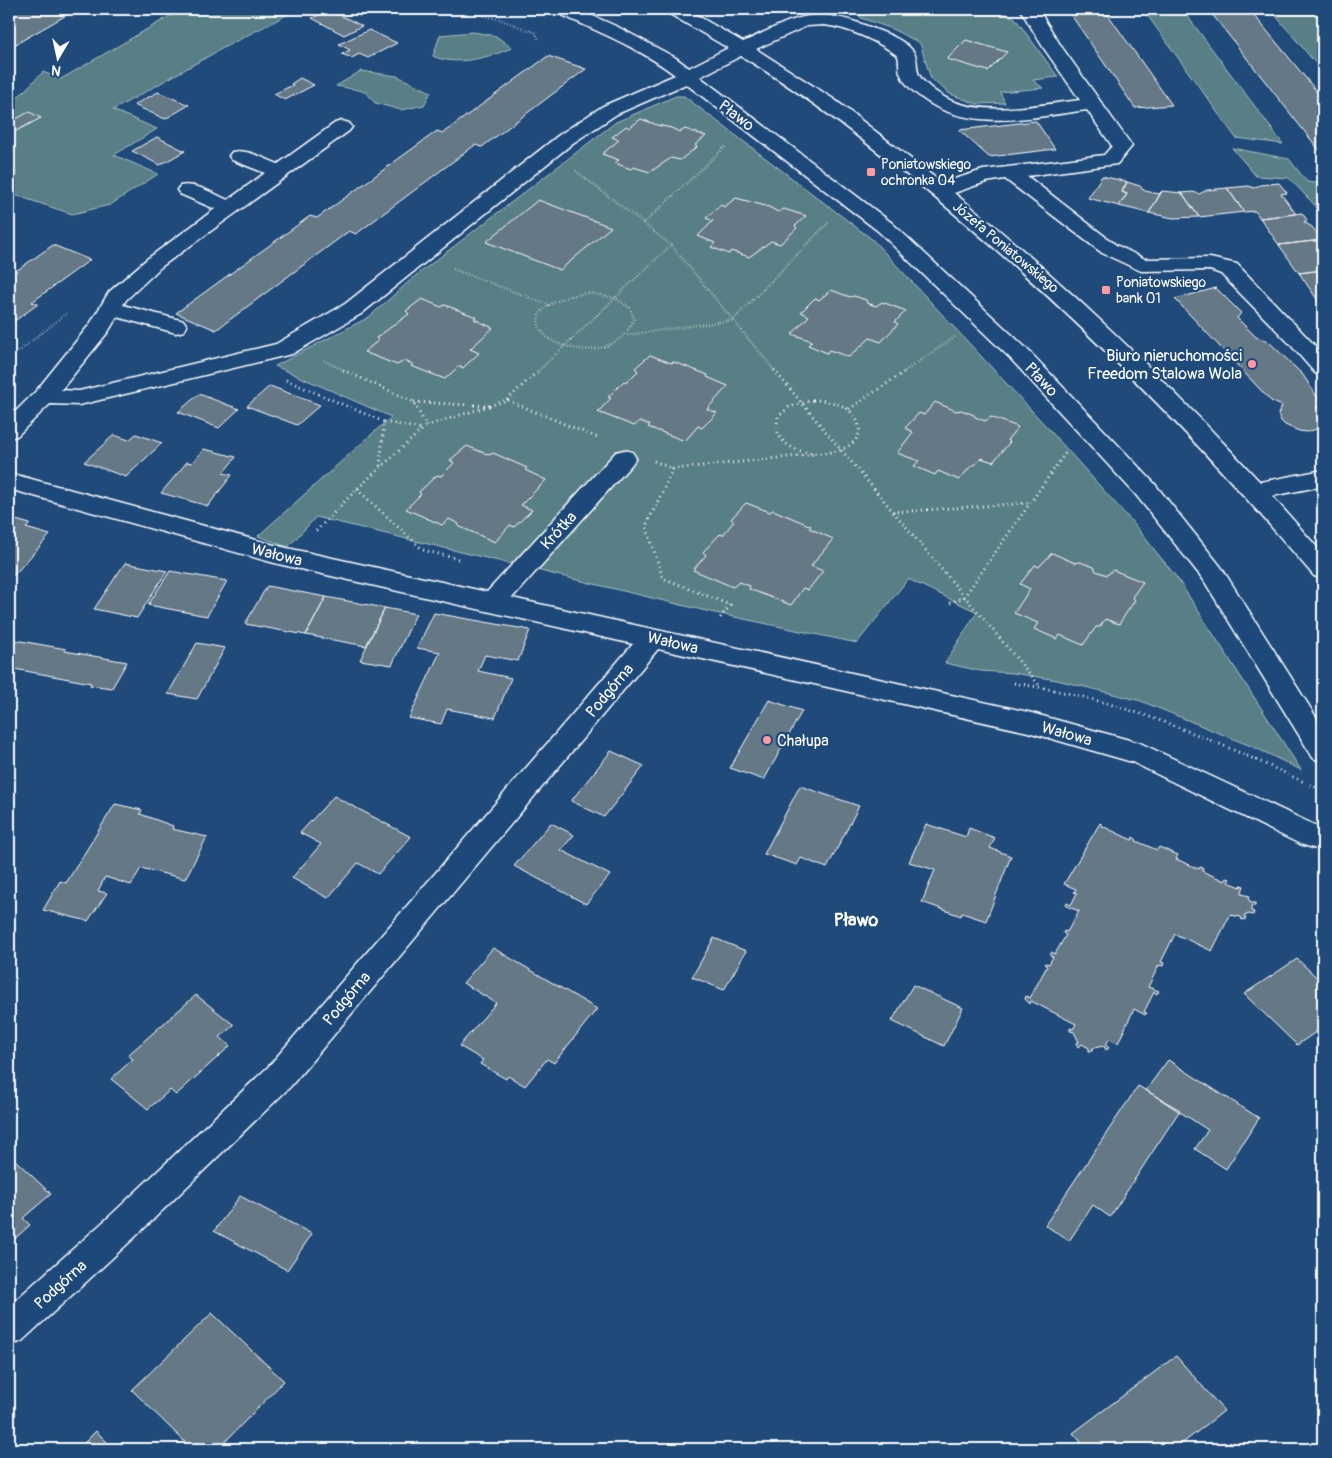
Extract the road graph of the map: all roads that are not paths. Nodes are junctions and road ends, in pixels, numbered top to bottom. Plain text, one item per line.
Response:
1 (563, 9) edge
2 (674, 9) edge
3 (1028, 9) edge
4 (742, 48) junction
5 (688, 77) junction
6 (1091, 104) junction
7 (342, 126) dead end
8 (239, 156) dead end
9 (278, 171) junction
10 (1010, 173) junction
11 (187, 190) dead end
12 (940, 191) junction
13 (228, 207) junction
14 (114, 303) junction
15 (176, 326) dead end
16 (1323, 368) edge
17 (44, 396) junction
18 (9, 432) edge
19 (624, 458) dead end
20 (1323, 478) edge
21 (9, 481) edge
22 (1256, 491) junction
23 (1323, 570) edge
24 (493, 602) junction
25 (653, 638) junction
26 (1323, 751) edge
27 (1323, 840) edge
28 (9, 1329) edge

1 - 5 street, Pławo
2 - 4 street, Józefa Poniatowskiego
3 - 6 street
4 - 5 street
4 - 6 street
4 - 12 street, Józefa Poniatowskiego
5 - 17 street
5 - 26 street, Pławo
6 - 10 street
7 - 9 street
8 - 9 street
9 - 13 street
10 - 12 street
10 - 16 street
11 - 13 street
12 - 22 street, Józefa Poniatowskiego
13 - 14 street
14 - 15 street
14 - 17 street
17 - 18 street
19 - 24 street, Krótka
20 - 22 street
21 - 24 street, Wałowa
22 - 23 street, Józefa Poniatowskiego
24 - 25 street, Wałowa
25 - 27 street, Wałowa
25 - 28 street, Podgórna

